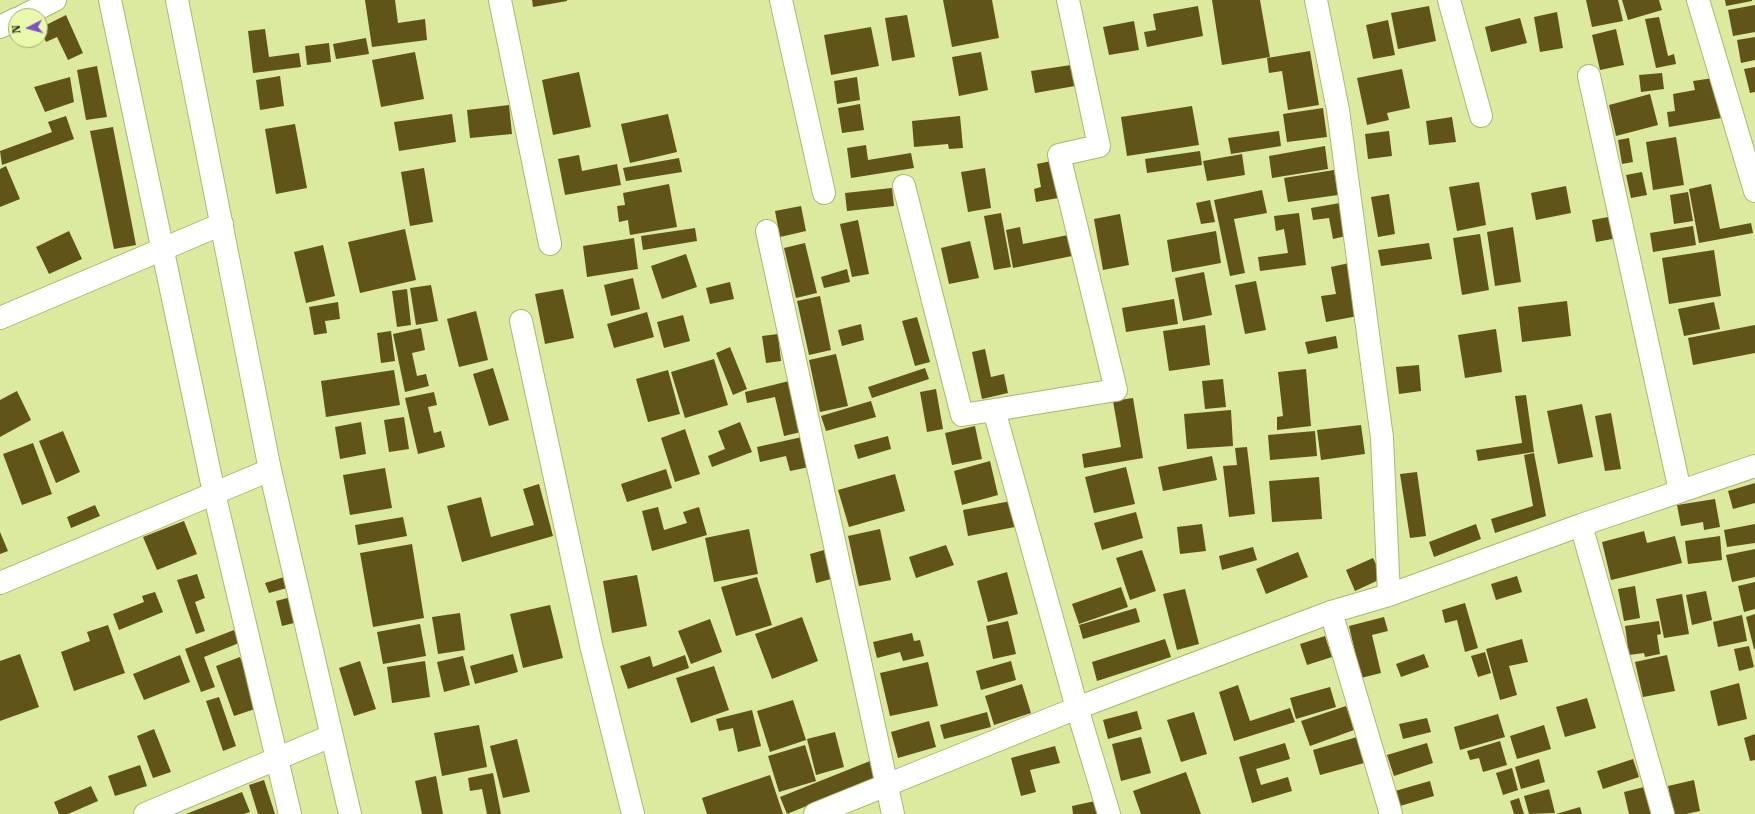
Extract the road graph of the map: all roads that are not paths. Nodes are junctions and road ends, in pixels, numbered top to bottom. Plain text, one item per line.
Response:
1 (55, 0) edge
2 (110, 0) edge
3 (177, 0) edge
4 (500, 0) edge
5 (781, 0) edge
6 (1068, 0) edge
7 (1316, 0) edge
8 (1449, 0) edge
9 (1698, 0) edge
10 (39, 8) edge
11 (1589, 76) dead end
12 (1481, 116) dead end
13 (904, 186) dead end
14 (1755, 191) edge
15 (824, 193) dead end
16 (222, 224) junction
17 (767, 231) dead end
18 (550, 244) dead end
19 (162, 249) junction
20 (0, 318) edge
21 (521, 321) dead end
22 (994, 410) junction
23 (1755, 466) edge
24 (270, 470) junction
25 (1680, 491) junction
26 (214, 494) junction
27 (1581, 525) junction
28 (0, 583) edge
29 (1389, 595) junction
30 (1332, 612) junction
31 (1077, 708) junction
32 (331, 736) junction
33 (277, 759) junction
34 (887, 784) junction
35 (145, 814) edge
36 (290, 814) edge
37 (350, 814) edge
38 (633, 814) edge
39 (815, 814) edge
40 (893, 814) edge
41 (1109, 814) edge
42 (1391, 814) edge
43 (1663, 814) edge

1 - 10 street
2 - 19 street
3 - 16 street
4 - 18 street
5 - 15 street
6 - 22 street
7 - 29 street
8 - 12 street
9 - 14 street
11 - 25 street
13 - 22 street
16 - 19 street
16 - 24 street
17 - 34 street
19 - 20 street
19 - 26 street
21 - 38 street
22 - 31 street
23 - 25 street
24 - 26 street
24 - 32 street
25 - 27 street
26 - 28 street
26 - 33 street
27 - 29 street
27 - 43 street
29 - 30 street
30 - 31 street
30 - 42 street
31 - 34 street
31 - 41 street
32 - 33 street
32 - 37 street
33 - 35 street
33 - 36 street
34 - 39 street
34 - 40 street

